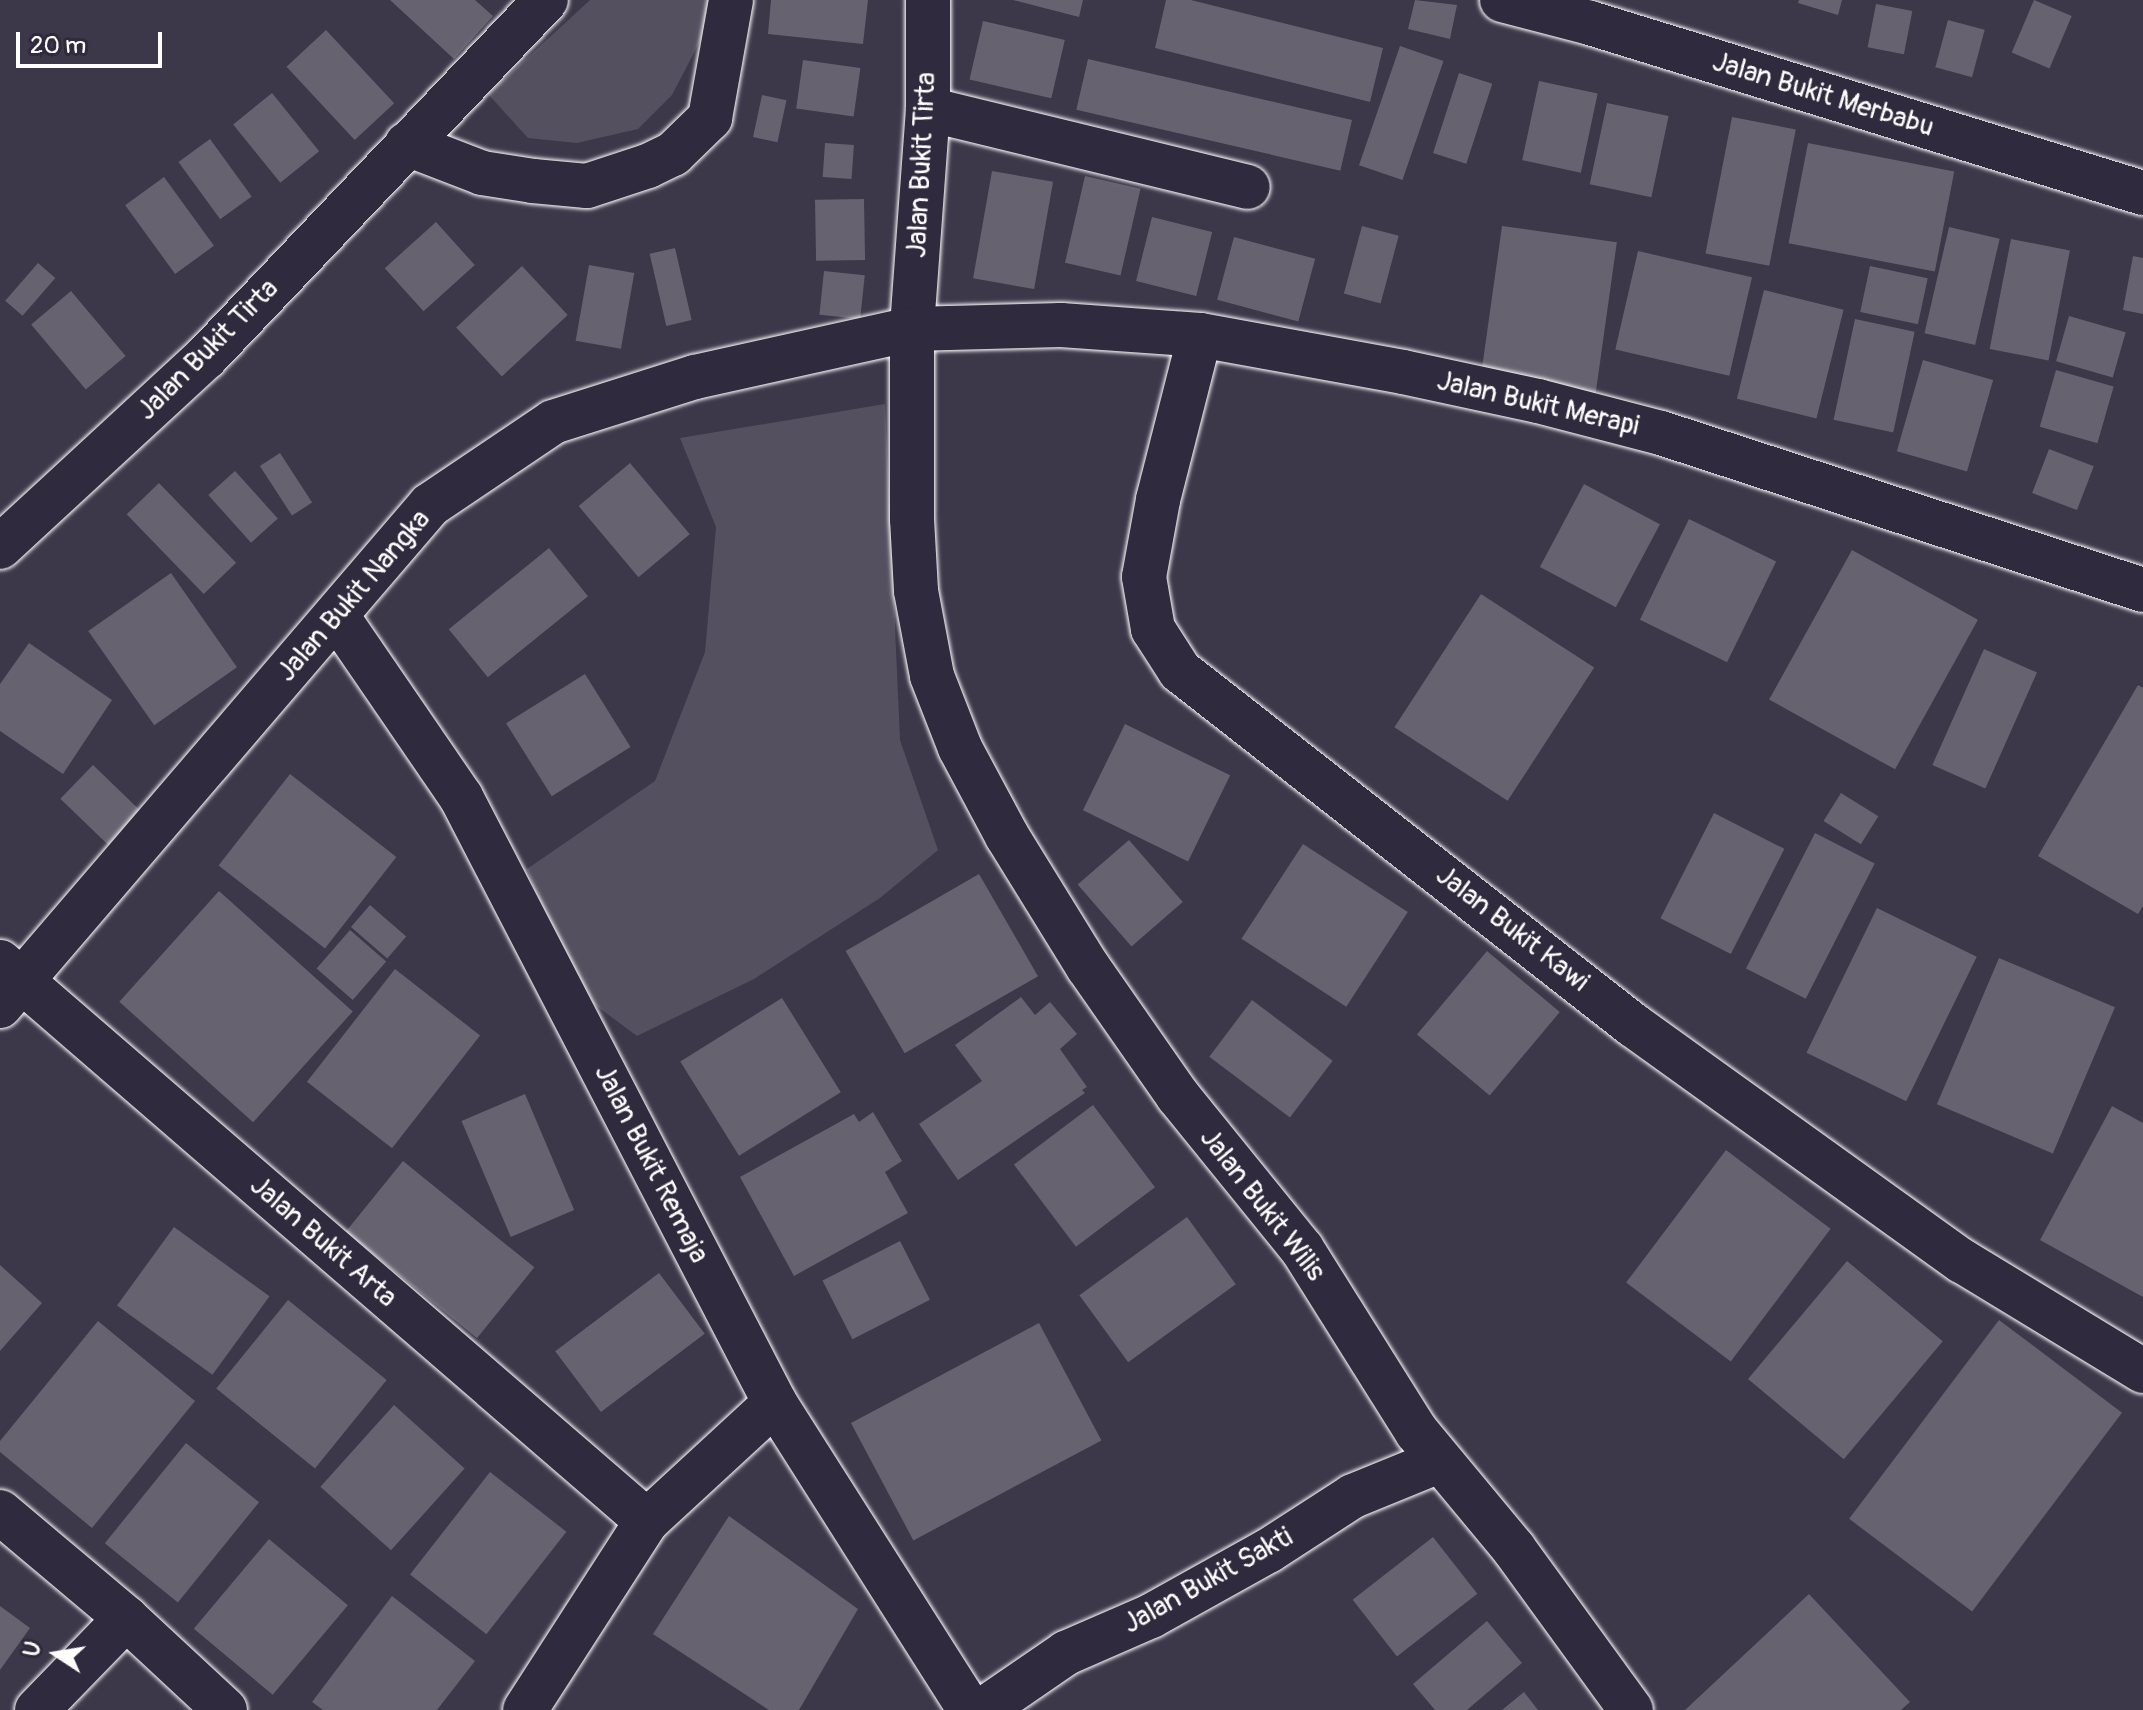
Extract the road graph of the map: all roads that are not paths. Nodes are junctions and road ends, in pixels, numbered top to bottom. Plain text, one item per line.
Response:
1 (546, 0) edge
2 (731, 0) edge
3 (928, 0) edge
4 (1502, 0) edge
5 (928, 109) junction
6 (407, 144) junction
7 (1248, 187) dead end
8 (2143, 193) edge
9 (912, 329) junction
10 (1200, 335) junction
11 (0, 547) edge
12 (2142, 585) edge
13 (337, 616) junction
14 (932, 676) joint
15 (7, 983) edge
16 (2143, 1371) edge
17 (775, 1403) junction
18 (1439, 1461) junction
19 (0, 1512) edge
20 (647, 1521) junction
21 (126, 1618) junction
22 (37, 1710) edge
23 (225, 1710) edge
24 (525, 1710) edge
25 (970, 1710) edge
26 (983, 1710) edge
27 (1631, 1710) edge

1 - 6 street, Jalan Bukit Tirta
2 - 6 street
3 - 5 street, Jalan Bukit Tirta
4 - 8 street, Jalan Bukit Merbabu
5 - 7 street
5 - 9 street, Jalan Bukit Tirta
6 - 11 street, Jalan Bukit Tirta
9 - 10 street, Jalan Bukit Merapi
9 - 13 street, Jalan Bukit Nangka
9 - 14 street, Jalan Bukit Tirta
10 - 12 street, Jalan Bukit Merapi
10 - 16 street, Jalan Bukit Kawi
13 - 15 street, Jalan Bukit Nangka
13 - 17 street, Jalan Bukit Remaja
14 - 18 street, Jalan Bukit Wilis
15 - 20 street, Jalan Bukit Arta
17 - 20 street
17 - 25 street, Jalan Bukit Remaja
18 - 26 street, Jalan Bukit Sakti
18 - 27 street, Jalan Bukit Wilis
19 - 21 street
20 - 24 street
21 - 22 street
21 - 23 street

